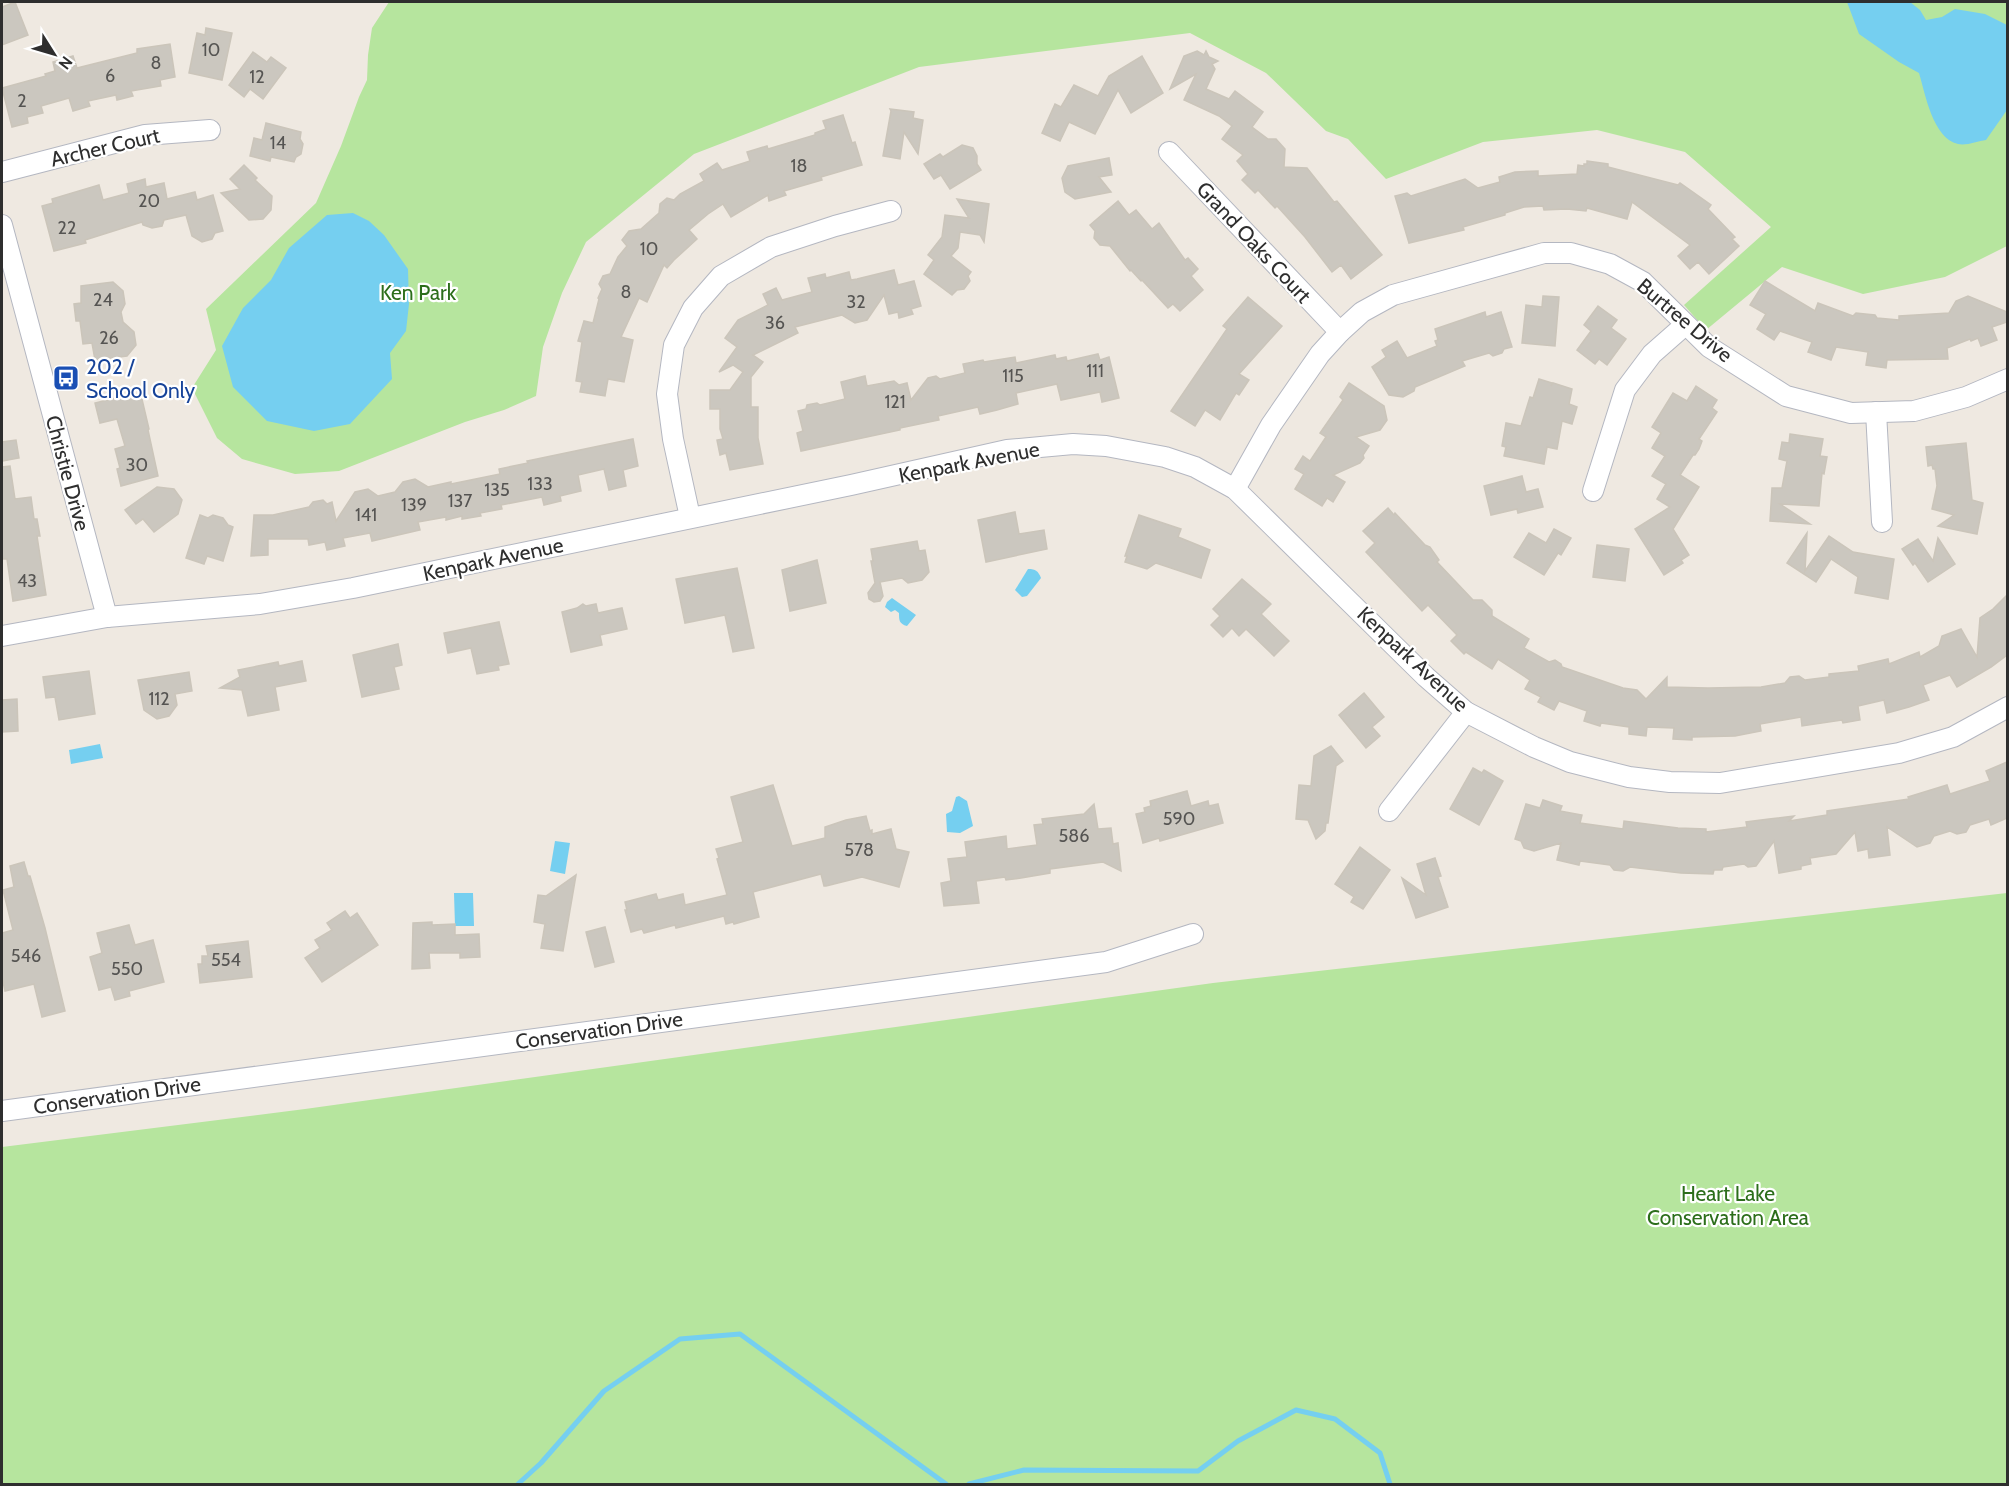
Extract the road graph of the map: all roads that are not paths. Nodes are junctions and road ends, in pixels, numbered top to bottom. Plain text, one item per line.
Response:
1 (210, 130) dead end
2 (1169, 152) dead end
3 (2, 172) edge
4 (891, 211) dead end
5 (2, 225) edge
6 (1685, 325) junction
7 (1340, 332) junction
8 (2007, 379) edge
9 (1876, 412) junction
10 (1235, 489) junction
11 (1593, 491) dead end
12 (690, 517) junction
13 (1882, 522) dead end
14 (107, 617) junction
15 (2, 636) edge
16 (2007, 707) edge
17 (1466, 712) junction
18 (1389, 812) dead end
19 (1193, 934) dead end
20 (2, 1111) edge

1 - 3 street, Archer Court
2 - 7 street, Grand Oaks Court
4 - 12 street
5 - 14 street, Christie Drive
6 - 7 street, Burtree Drive
6 - 9 street, Burtree Drive
6 - 11 street
7 - 10 street, Burtree Drive
8 - 9 street, Burtree Drive
9 - 13 street
10 - 12 street, Kenpark Avenue
10 - 17 street, Kenpark Avenue
12 - 14 street, Kenpark Avenue
14 - 15 street, Kenpark Avenue
16 - 17 street, Kenpark Avenue
17 - 18 street
19 - 20 street, Conservation Drive

